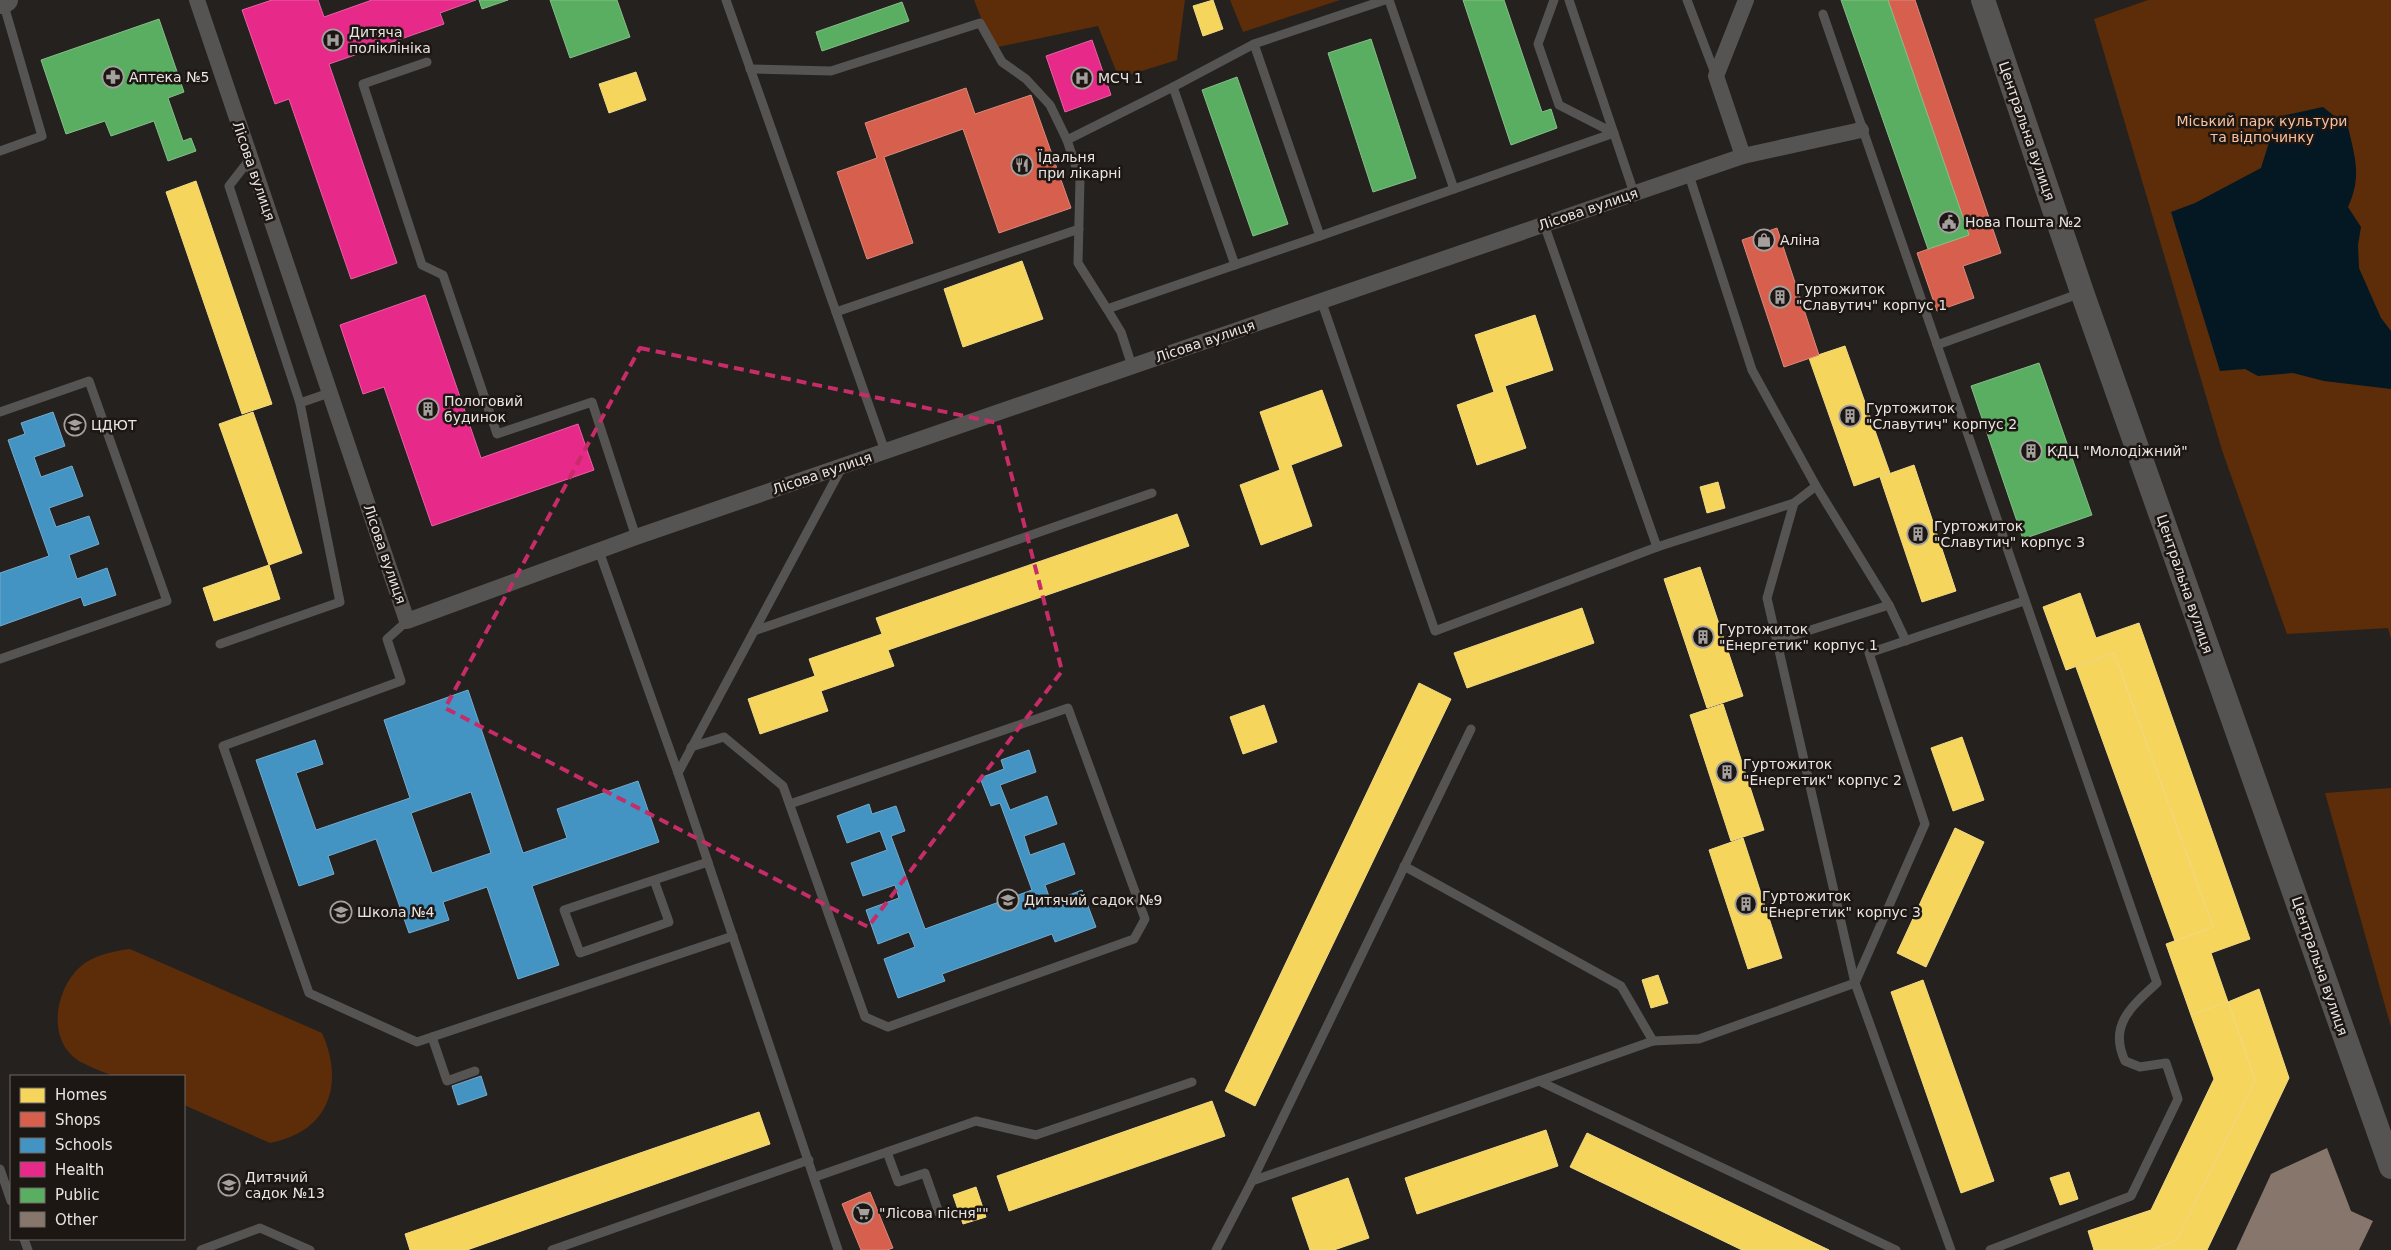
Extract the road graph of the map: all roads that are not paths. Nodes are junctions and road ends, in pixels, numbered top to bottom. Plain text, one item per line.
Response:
1 (197, 0) edge
2 (726, 0) edge
3 (1387, 0) edge
4 (1554, 0) edge
5 (1569, 0) edge
6 (1698, 0) edge
7 (1746, 0) edge
8 (1983, 0) edge
9 (3, 1) edge
10 (1688, 2) edge
11 (1823, 14) dead end
12 (1254, 44) junction
13 (427, 62) dead end
14 (750, 69) junction
15 (1716, 76) junction
16 (1173, 87) junction
17 (1861, 130) junction
18 (1614, 133) junction
19 (1067, 140) junction
20 (0, 151) edge
21 (1743, 156) junction
22 (250, 159) junction
23 (1689, 174) junction
24 (1454, 189) junction
25 (1634, 193) junction
26 (1544, 224) junction
27 (1079, 229) junction
28 (1320, 236) junction
29 (1236, 265) junction
30 (2082, 292) junction
31 (1321, 300) junction
32 (1108, 309) junction
33 (836, 312) junction
34 (1937, 345) junction
35 (1132, 366) junction
36 (329, 393) junction
37 (300, 403) junction
38 (0, 412) edge
39 (885, 451) junction
40 (843, 466) junction
41 (1816, 486) junction
42 (1152, 493) dead end
43 (1794, 503) junction
44 (636, 537) junction
45 (1656, 548) junction
46 (599, 551) junction
47 (2024, 601) junction
48 (1889, 605) junction
49 (408, 621) junction
50 (754, 631) junction
51 (1906, 640) junction
52 (1776, 641) junction
53 (220, 644) dead end
54 (0, 659) edge
55 (1471, 730) dead end
56 (691, 747) junction
57 (678, 773) junction
58 (790, 804) junction
59 (708, 862) junction
60 (1404, 866) junction
61 (654, 880) junction
62 (733, 936) junction
63 (1855, 983) junction
64 (432, 1037) junction
65 (1654, 1040) junction
66 (475, 1071) dead end
67 (1540, 1081) junction
68 (1192, 1082) dead end
69 (887, 1152) junction
70 (809, 1160) junction
71 (2391, 1167) edge
72 (0, 1169) edge
73 (815, 1177) junction
74 (1252, 1181) junction
75 (10, 1198) edge
76 (939, 1213) dead end
77 (2013, 1246) edge
78 (201, 1250) edge
79 (310, 1250) edge
80 (552, 1250) edge
81 (838, 1250) edge
82 (1216, 1250) edge
83 (1896, 1250) edge
84 (1952, 1250) edge
85 (1990, 1250) edge

1 - 22 street, Лісова вулиця
2 - 14 lane
3 - 12 lane
3 - 24 lane
4 - 18 lane
5 - 18 lane
6 - 10 lane
7 - 15 street
8 - 30 street, Центральна вулиця
9 - 20 lane
10 - 15 lane
11 - 17 lane
12 - 16 lane
12 - 28 lane
13 - 44 lane
14 - 19 lane
14 - 33 lane
15 - 21 street
16 - 19 lane
16 - 29 lane
17 - 21 street, Лісова вулиця
17 - 34 lane
18 - 24 lane
18 - 25 lane
19 - 27 lane
21 - 23 street, Лісова вулиця
22 - 36 street, Лісова вулиця
22 - 37 lane
23 - 25 street, Лісова вулиця
23 - 41 lane
24 - 28 lane
25 - 26 street, Лісова вулиця
26 - 31 street, Лісова вулиця
26 - 45 lane
27 - 32 lane
27 - 33 lane
28 - 29 lane
29 - 32 lane
30 - 34 lane
30 - 71 street, Центральна вулиця
31 - 35 street, Лісова вулиця
31 - 45 lane
32 - 35 lane
33 - 39 lane
34 - 47 lane
35 - 39 street, Лісова вулиця
36 - 37 lane
36 - 49 street, Лісова вулиця
37 - 53 lane
38 - 54 lane
39 - 40 street, Лісова вулиця
40 - 44 street, Лісова вулиця
40 - 50 lane
41 - 43 lane
41 - 48 lane
42 - 50 lane
43 - 45 lane
43 - 52 lane
44 - 46 street, Лісова вулиця
46 - 49 street, Лісова вулиця
46 - 57 lane
47 - 51 lane
47 - 77 lane
48 - 51 lane
48 - 52 lane
49 - 64 lane
50 - 56 lane
51 - 63 lane
52 - 63 lane
55 - 60 lane
56 - 57 lane
56 - 58 lane
57 - 59 lane
58 - 58 lane
59 - 61 lane
59 - 62 lane
60 - 65 lane
60 - 74 lane
61 - 61 lane
62 - 64 lane
62 - 70 lane
63 - 65 lane
63 - 84 lane
64 - 66 lane
65 - 67 lane
67 - 74 lane
67 - 83 lane
68 - 69 lane
69 - 73 lane
69 - 76 lane
70 - 73 lane
70 - 80 lane
72 - 75 lane
73 - 81 lane
74 - 82 lane
77 - 85 lane
78 - 79 lane

